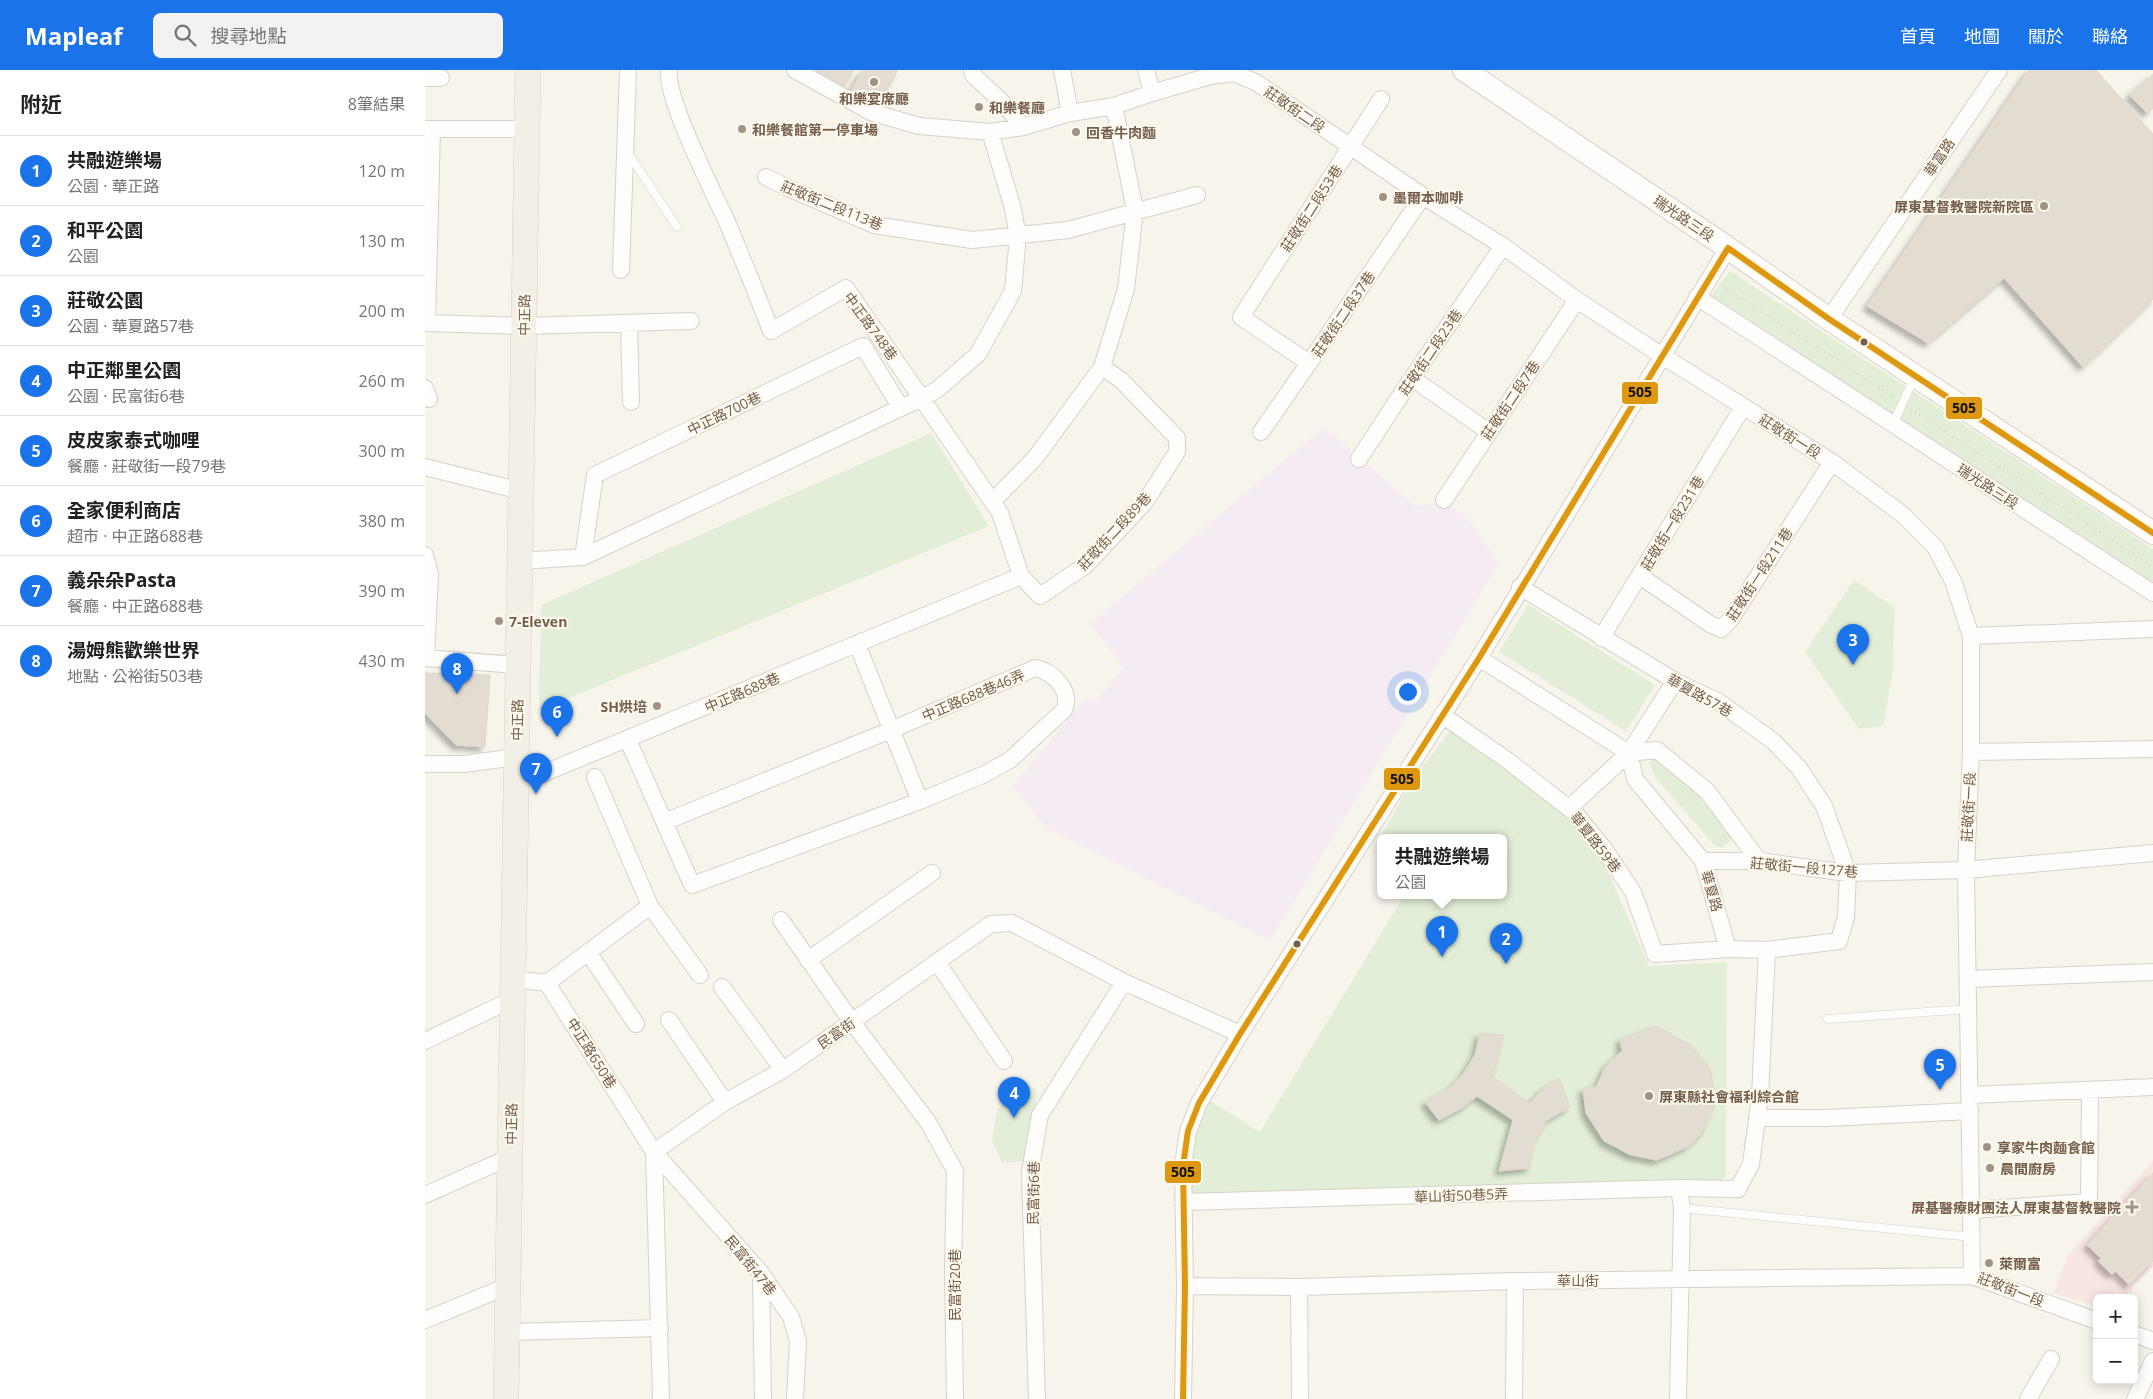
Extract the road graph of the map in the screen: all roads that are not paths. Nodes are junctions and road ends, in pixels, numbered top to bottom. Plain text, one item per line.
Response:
1 (528, 70) edge
2 (628, 70) edge
3 (669, 70) edge
4 (972, 70) edge
5 (1061, 70) edge
6 (1147, 70) edge
7 (1464, 70) edge
8 (1999, 70) edge
9 (798, 71) edge
10 (1152, 93) junction
11 (1381, 99) dead end
12 (1114, 106) junction
13 (1070, 113) junction
14 (1023, 127) junction
15 (428, 129) edge
16 (527, 129) junction
17 (990, 132) junction
18 (1351, 146) junction
19 (625, 150) junction
20 (766, 177) dead end
21 (1197, 195) dead end
22 (1423, 196) junction
23 (1135, 210) junction
24 (677, 227) dead end
25 (1018, 236) junction
26 (1503, 246) junction
27 (1728, 248) junction
28 (621, 270) dead end
29 (1697, 297) junction
30 (1577, 300) junction
31 (1241, 317) joint
32 (1829, 319) junction
33 (691, 321) dead end
34 (426, 323) edge
35 (629, 323) junction
36 (524, 326) junction
37 (1661, 355) junction
38 (1309, 363) junction
39 (1102, 367) junction
40 (1915, 376) junction
41 (1412, 378) junction
42 (922, 398) junction
43 (631, 402) dead end
44 (1743, 407) junction
45 (901, 408) junction
46 (1893, 424) junction
47 (1261, 432) dead end
48 (1489, 432) junction
49 (1359, 459) dead end
50 (1832, 462) junction
51 (425, 467) edge
52 (521, 491) junction
53 (1444, 500) dead end
54 (993, 502) junction
55 (2153, 533) edge
56 (425, 554) edge
57 (583, 557) junction
58 (520, 560) junction
59 (1021, 576) junction
60 (1640, 576) junction
61 (1520, 587) junction
62 (2153, 593) edge
63 (1040, 596) joint
64 (2153, 629) edge
65 (1971, 636) junction
66 (1601, 638) junction
67 (2153, 639) edge
68 (857, 644) junction
69 (426, 658) edge
70 (1479, 658) junction
71 (518, 665) junction
72 (1675, 681) junction
73 (1442, 715) junction
74 (891, 730) junction
75 (628, 740) junction
76 (2153, 749) edge
77 (1971, 752) junction
78 (1629, 753) junction
79 (425, 764) edge
80 (517, 767) junction
81 (595, 777) dead end
82 (920, 800) junction
83 (1569, 808) junction
84 (665, 822) junction
85 (2153, 853) edge
86 (1703, 861) junction
87 (1759, 861) junction
88 (1966, 870) junction
89 (932, 873) dead end
90 (1848, 873) junction
91 (650, 906) junction
92 (781, 920) dead end
93 (1728, 949) junction
94 (1767, 950) junction
95 (588, 952) junction
96 (808, 960) junction
97 (937, 962) junction
98 (2153, 972) edge
99 (699, 975) dead end
100 (1968, 979) junction
101 (547, 982) junction
102 (1124, 982) junction
103 (722, 987) dead end
104 (513, 989) junction
105 (1969, 1009) junction
106 (1828, 1019) dead end
107 (669, 1020) dead end
108 (853, 1022) junction
109 (636, 1024) dead end
110 (1240, 1034) junction
111 (425, 1041) edge
112 (1004, 1061) dead end
113 (783, 1070) junction
114 (2153, 1087) edge
115 (2090, 1090) junction
116 (725, 1102) junction
117 (1970, 1103) junction
118 (1757, 1118) junction
119 (654, 1152) junction
120 (510, 1157) junction
121 (1679, 1188) junction
122 (425, 1195) edge
123 (1183, 1202) junction
124 (1682, 1208) junction
125 (1971, 1210) junction
126 (1972, 1237) junction
127 (761, 1274) junction
128 (1972, 1276) junction
129 (1681, 1280) junction
130 (1515, 1281) junction
131 (508, 1286) junction
132 (1185, 1286) junction
133 (1299, 1287) junction
134 (425, 1320) edge
135 (2093, 1320) edge
136 (660, 1328) junction
137 (507, 1332) junction
138 (2138, 1335) edge
139 (2153, 1341) edge
140 (2051, 1359) dead end
141 (2153, 1361) edge
142 (506, 1399) edge
143 (661, 1399) edge
144 (763, 1399) edge
145 (795, 1399) edge
146 (955, 1399) edge
147 (1037, 1399) edge
148 (1183, 1399) edge
149 (1300, 1399) edge
150 (1513, 1399) edge
151 (1678, 1399) edge
152 (2028, 1399) edge
153 (2135, 1399) edge

1 - 16 main road, 中正路
2 - 19 street
3 - 42 street, 中正路748巷
4 - 14 street
5 - 13 street
6 - 10 street
7 - 27 street, 瑞光路三段
8 - 32 street, 華富路
9 - 17 street, 莊敬街二段
10 - 12 street, 莊敬街二段
10 - 18 street, 莊敬街二段
11 - 18 street, 莊敬街二段53巷
12 - 13 street, 莊敬街二段
12 - 23 street
13 - 14 street, 莊敬街二段
14 - 17 street, 莊敬街二段
15 - 16 street
15 - 34 street
16 - 36 main road, 中正路
17 - 25 street
18 - 22 street, 莊敬街二段
18 - 31 street, 莊敬街二段53巷
19 - 24 lane
19 - 28 street
20 - 25 street, 莊敬街二段113巷
21 - 23 street, 莊敬街二段113巷
22 - 26 street, 莊敬街二段
22 - 38 street, 莊敬街二段37巷
23 - 25 street, 莊敬街二段113巷
23 - 39 street
25 - 42 street
26 - 30 street, 莊敬街二段
26 - 41 street, 莊敬街二段23巷
27 - 29 street
27 - 32 street, 瑞光路三段
29 - 37 street
29 - 46 street, 瑞光路三段
30 - 37 street, 莊敬街二段
30 - 48 street, 莊敬街二段7巷
31 - 38 street, 莊敬街二段37巷
32 - 40 street, 瑞光路三段
33 - 35 street
34 - 36 street
35 - 36 street
35 - 43 street
36 - 52 main road, 中正路
37 - 44 street, 莊敬街一段
37 - 61 street
38 - 47 street
39 - 54 street
39 - 63 street, 莊敬街二段89巷
40 - 46 lane
40 - 55 street, 瑞光路三段
41 - 48 street
41 - 49 street, 莊敬街二段23巷
42 - 45 street
42 - 54 street, 中正路748巷
44 - 50 street, 莊敬街一段
44 - 60 street, 莊敬街一段231巷
45 - 57 street
45 - 57 street, 中正路700巷
46 - 62 street, 瑞光路三段
48 - 53 street, 莊敬街二段7巷
50 - 60 street, 莊敬街一段211巷
50 - 65 street, 莊敬街一段
51 - 52 street
52 - 58 main road, 中正路
54 - 59 street, 中正路748巷
56 - 69 street
57 - 58 street
58 - 71 main road, 中正路
59 - 63 street, 中正路748巷
59 - 68 street, 中正路688巷
60 - 66 street, 莊敬街一段231巷
61 - 66 street, 華夏路57巷
61 - 70 street
64 - 65 street
64 - 67 street
65 - 77 street, 莊敬街一段
66 - 72 street, 華夏路57巷
68 - 74 street
68 - 75 street, 中正路688巷
69 - 71 street
70 - 73 street
70 - 78 street
71 - 80 main road, 中正路
72 - 78 street
72 - 90 street, 華夏路57巷
73 - 83 street, 華夏路59巷
73 - 110 street
74 - 82 street
74 - 82 street, 中正路688巷46弄
74 - 84 street, 中正路688巷46弄
75 - 80 street, 中正路688巷
75 - 84 street
76 - 77 street
77 - 88 street, 莊敬街一段
78 - 83 street
78 - 86 street, 華夏路
78 - 87 street
79 - 80 street, 中正路688巷
80 - 104 main road, 中正路
81 - 91 street
82 - 84 street, 中正路688巷46弄
83 - 93 street, 華夏路59巷
85 - 88 street, 莊敬街一段127巷
86 - 87 street, 莊敬街一段127巷
86 - 93 street, 華夏路
87 - 90 street, 莊敬街一段127巷
88 - 90 street, 莊敬街一段127巷
88 - 100 street, 莊敬街一段
89 - 96 street
90 - 94 street
91 - 95 street
91 - 99 street
92 - 96 street
93 - 94 street
94 - 118 street
95 - 101 street
95 - 109 street
96 - 108 street
97 - 102 street, 民富街
97 - 108 street, 民富街
97 - 112 street
98 - 100 street
100 - 105 street, 莊敬街一段
101 - 104 street
101 - 119 street, 中正路650巷
102 - 110 street, 民富街
102 - 147 street, 民富街6巷
103 - 113 street
104 - 111 street
104 - 120 main road, 中正路
105 - 106 lane
105 - 117 street, 莊敬街一段
107 - 116 street
108 - 113 street, 民富街
108 - 146 street, 民富街20巷
110 - 123 street
113 - 116 street, 民富街
114 - 115 street
115 - 117 street
115 - 125 street
116 - 119 street, 民富街
117 - 118 street
117 - 125 street, 莊敬街一段
118 - 121 street, 華山街50巷5弄
119 - 127 street, 民富街47巷
119 - 136 street
120 - 122 street
120 - 131 main road, 中正路
121 - 123 street, 華山街50巷5弄
121 - 124 street
123 - 132 street
124 - 126 lane
124 - 129 street
125 - 126 street, 莊敬街一段
126 - 128 street, 莊敬街一段
127 - 144 street
127 - 145 street, 民富街47巷
128 - 129 street, 華山街
128 - 135 street, 莊敬街一段
129 - 130 street, 華山街
129 - 151 street
130 - 133 street, 華山街
130 - 150 street
131 - 134 street
131 - 137 main road, 中正路
132 - 133 street, 華山街
132 - 148 street
133 - 149 street
136 - 137 street
136 - 143 street
137 - 142 main road, 中正路
138 - 139 street
140 - 152 street
141 - 153 street

